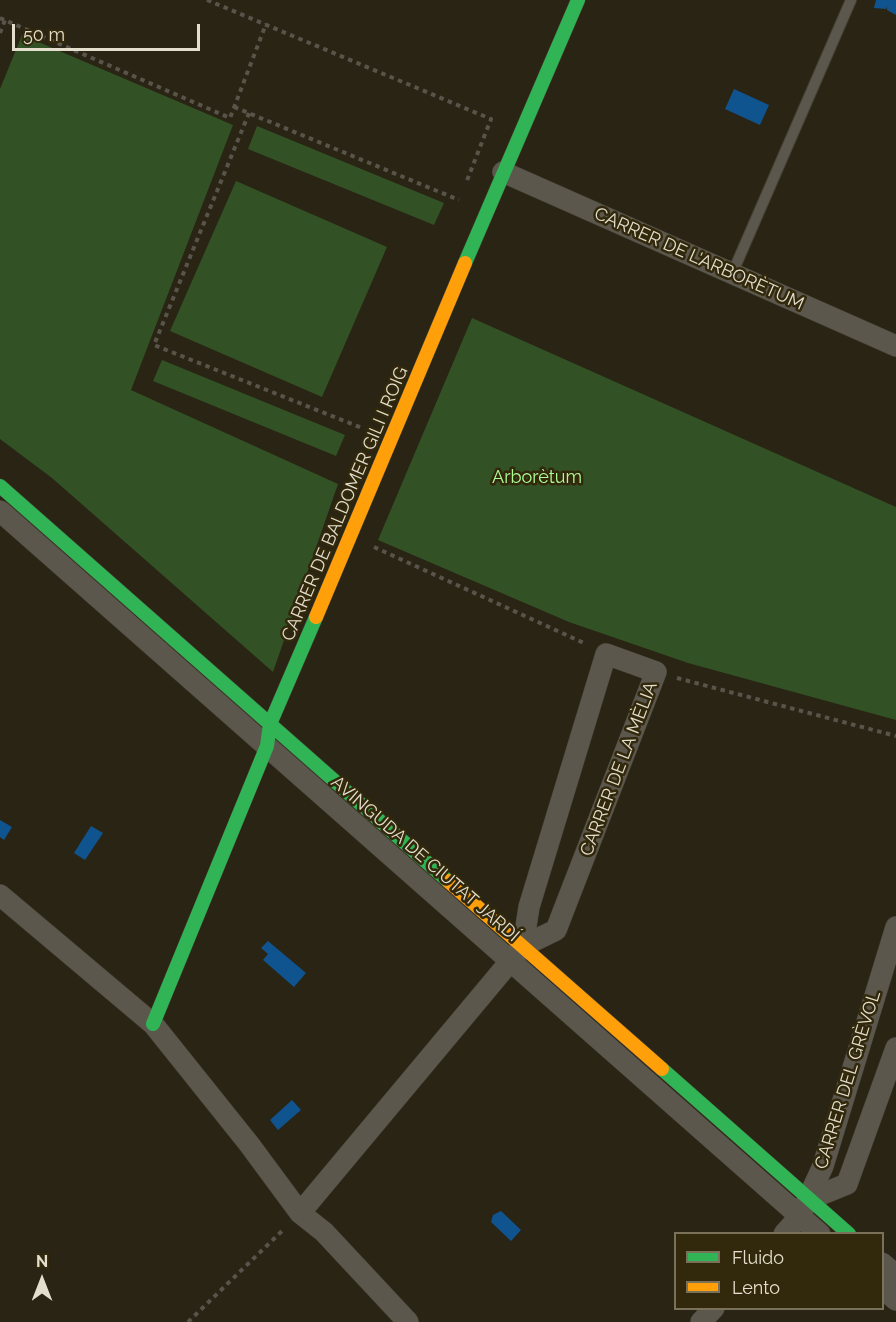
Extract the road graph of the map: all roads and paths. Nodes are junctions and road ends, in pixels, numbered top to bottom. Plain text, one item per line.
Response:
1 (207, 0) edge
2 (578, 0) edge
3 (850, 0) edge
4 (0, 18) edge
5 (5, 20) junction
6 (266, 24) junction
7 (0, 33) edge
8 (234, 107) junction
9 (249, 113) junction
10 (503, 172) junction
11 (459, 200) junction
12 (456, 209) dead end
13 (732, 274) junction
14 (896, 346) edge
15 (362, 428) dead end
16 (0, 486) edge
17 (0, 511) edge
18 (352, 537) junction
19 (606, 654) junction
20 (656, 672) junction
21 (270, 724) junction
22 (896, 736) edge
23 (267, 746) junction
24 (0, 895) edge
25 (896, 927) edge
26 (517, 954) junction
27 (153, 1024) junction
28 (896, 1048) edge
29 (805, 1207) junction
30 (300, 1213) junction
31 (785, 1232) edge
32 (819, 1232) edge
33 (847, 1232) edge
34 (884, 1265) edge
35 (896, 1275) edge
36 (884, 1290) edge
37 (896, 1300) edge
38 (712, 1310) edge
39 (188, 1322) edge
40 (408, 1322) edge
41 (701, 1322) edge

1 - 6 path
2 - 10 street, CARRER DE BALDOMER GILI I ROIG
3 - 13 lane
4 - 5 path
5 - 7 path
5 - 8 path
6 - 8 path
6 - 11 path
8 - 9 path
9 - 11 path
9 - 15 path
10 - 13 street, CARRER DE L'ARBORÈTUM
10 - 18 street, CARRER DE BALDOMER GILI I ROIG
11 - 12 path
13 - 14 street, CARRER DE L'ARBORÈTUM
16 - 21 street, AVINGUDA DE CIUTAT JARDÍ
17 - 23 street, AVINGUDA DE CIUTAT JARDÍ
18 - 19 path
18 - 21 street, CARRER DE BALDOMER GILI I ROIG
19 - 20 street, CARRER DE LA MÈLIA
19 - 26 street, CARRER DE LA MÈLIA
20 - 22 path
20 - 26 street, CARRER DE LA MÈLIA
21 - 23 street, CARRER DE BALDOMER GILI I ROIG
21 - 26 street, AVINGUDA DE CIUTAT JARDÍ
23 - 26 street, AVINGUDA DE CIUTAT JARDÍ
23 - 27 street, CARRER DE BALDOMER GILI I ROIG
24 - 27 street
25 - 29 street, CARRER DEL GRÈVOL
26 - 29 street, AVINGUDA DE CIUTAT JARDÍ
26 - 30 street, CARRER DE LA MÈLIA
27 - 30 street
28 - 29 street, CARRER DEL GRÈVOL
29 - 31 street, CARRER DEL GRÈVOL
29 - 32 street, AVINGUDA DE CIUTAT JARDÍ
29 - 33 street, AVINGUDA DE CIUTAT JARDÍ
30 - 39 path
30 - 40 street
34 - 35 street
36 - 37 street
38 - 41 street

